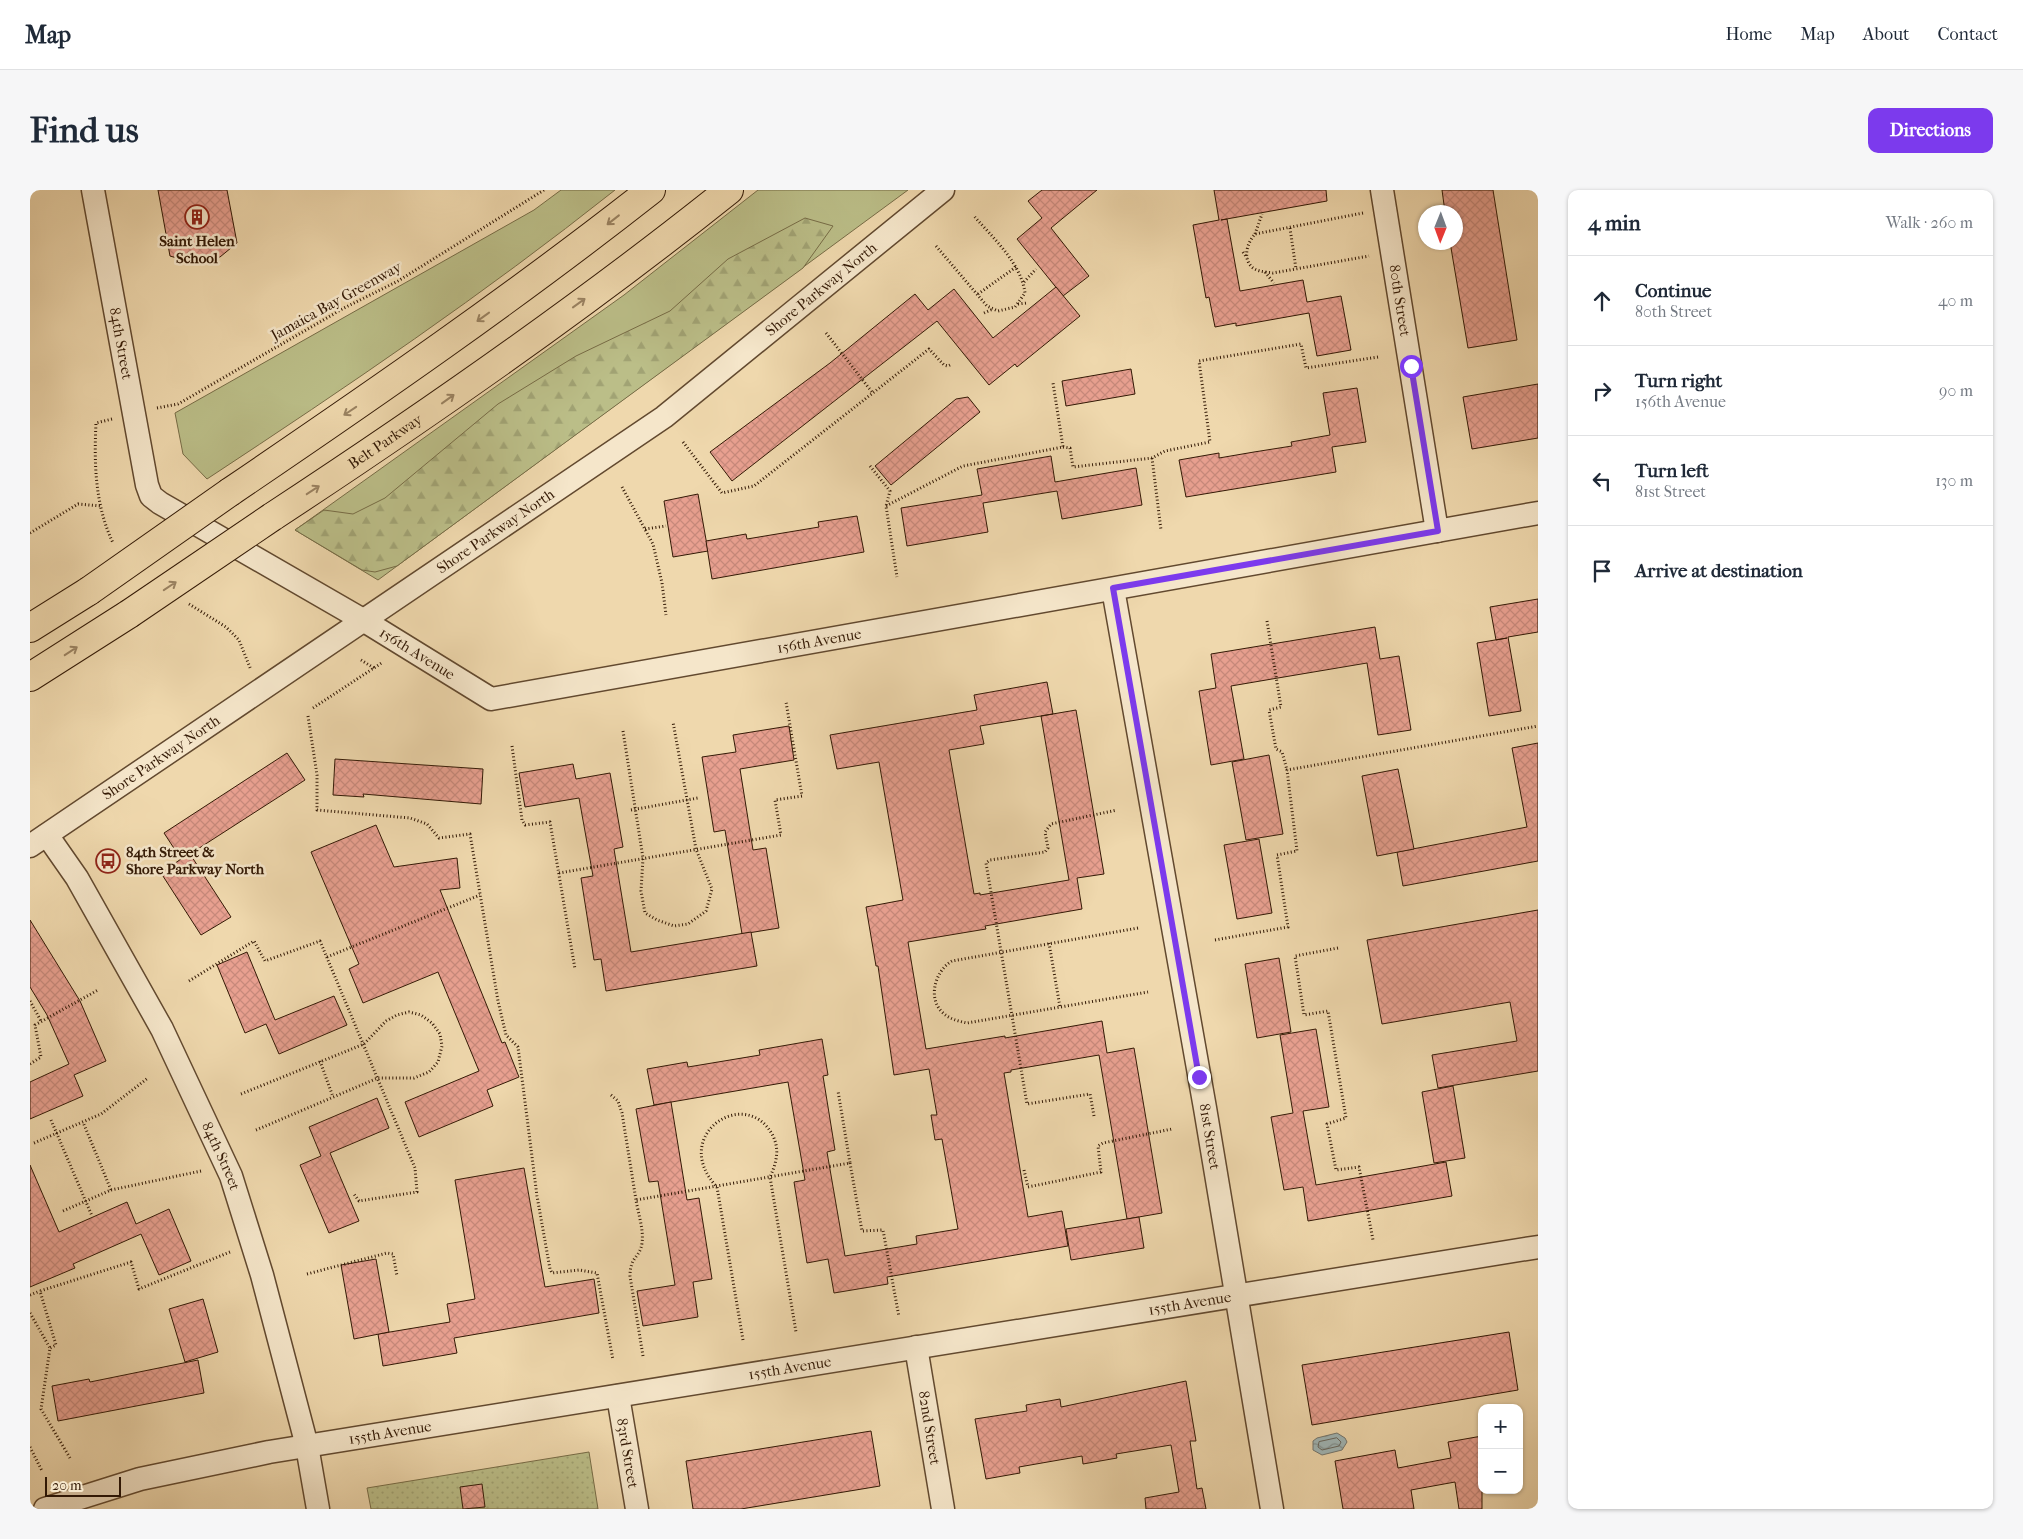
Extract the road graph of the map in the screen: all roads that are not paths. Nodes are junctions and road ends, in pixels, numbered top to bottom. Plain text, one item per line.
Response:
1 (93, 190) edge
2 (651, 190) edge
3 (729, 190) edge
4 (943, 190) edge
5 (1384, 199) edge
6 (151, 496) joint
7 (1538, 513) edge
8 (1438, 531) junction
9 (1113, 588) junction
10 (363, 620) junction
11 (30, 628) edge
12 (30, 678) edge
13 (39, 840) edge
14 (1538, 1247) edge
15 (1538, 1251) edge
16 (1236, 1296) junction
17 (916, 1348) junction
18 (618, 1396) junction
19 (307, 1446) junction
20 (45, 1509) edge
21 (318, 1509) edge
22 (637, 1509) edge
23 (943, 1509) edge
24 (1272, 1509) edge

1 - 6 street, 84th Street
2 -> 11 highway, bridge
12 -> 3 highway, Belt Parkway, bridge
4 - 10 street, Shore Parkway North
5 - 8 street, 80th Street
6 - 10 street, 156th Avenue
7 - 8 street, 156th Avenue
8 - 9 street, 156th Avenue
9 - 10 street, 156th Avenue
9 - 16 street, 81st Street
10 - 13 street, Shore Parkway North
13 - 19 street, 84th Street
14 - 15 street
14 - 16 street, 155th Avenue
16 - 17 street, 155th Avenue
16 - 24 street, 81st Street
17 - 18 street, 155th Avenue
17 - 23 street, 82nd Street
18 - 19 street, 155th Avenue
18 - 22 street, 83rd Street
19 - 20 street, 155th Avenue
19 - 21 street, 84th Street

